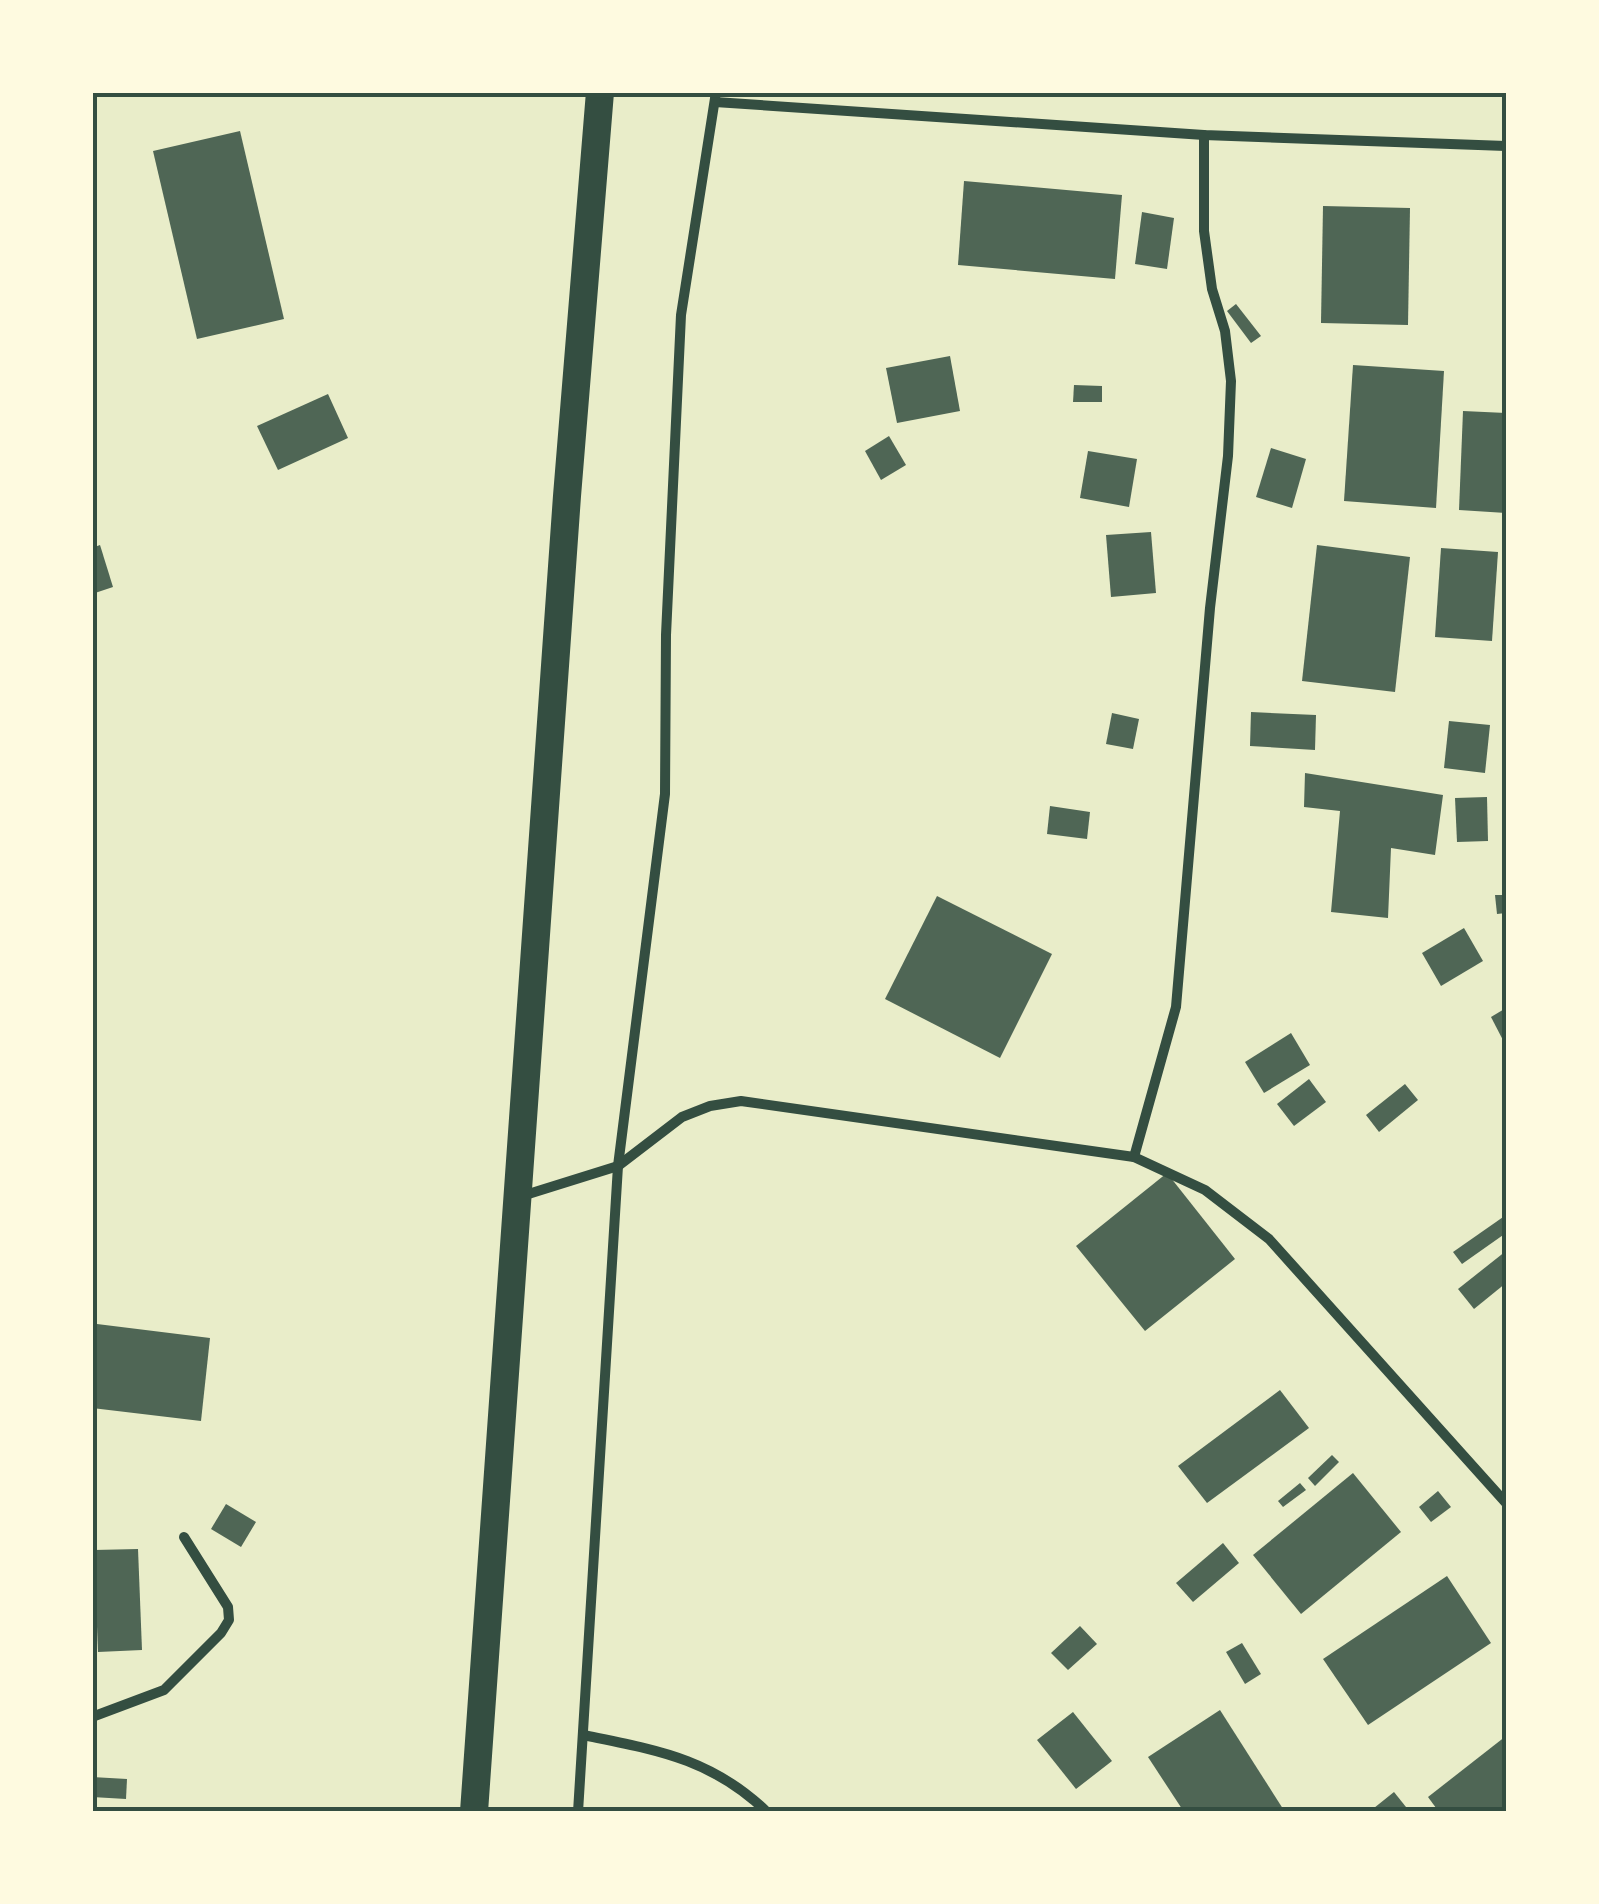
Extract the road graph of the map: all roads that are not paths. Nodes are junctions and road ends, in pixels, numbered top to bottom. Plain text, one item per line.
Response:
1 (600, 92) edge
2 (716, 97) edge
3 (1204, 136) junction
4 (1506, 146) edge
5 (1134, 1157) junction
6 (618, 1166) junction
7 (516, 1198) junction
8 (1506, 1503) edge
9 (184, 1536) dead end
10 (92, 1717) edge
11 (583, 1735) junction
12 (474, 1812) edge
13 (578, 1812) edge
14 (767, 1812) edge

1 - 7 highway
2 - 3 street
2 - 6 street
3 - 4 street
3 - 5 street
5 - 6 street
5 - 8 street
6 - 7 street
6 - 11 street
7 - 12 highway
9 - 10 street
11 - 13 street
11 - 14 street

